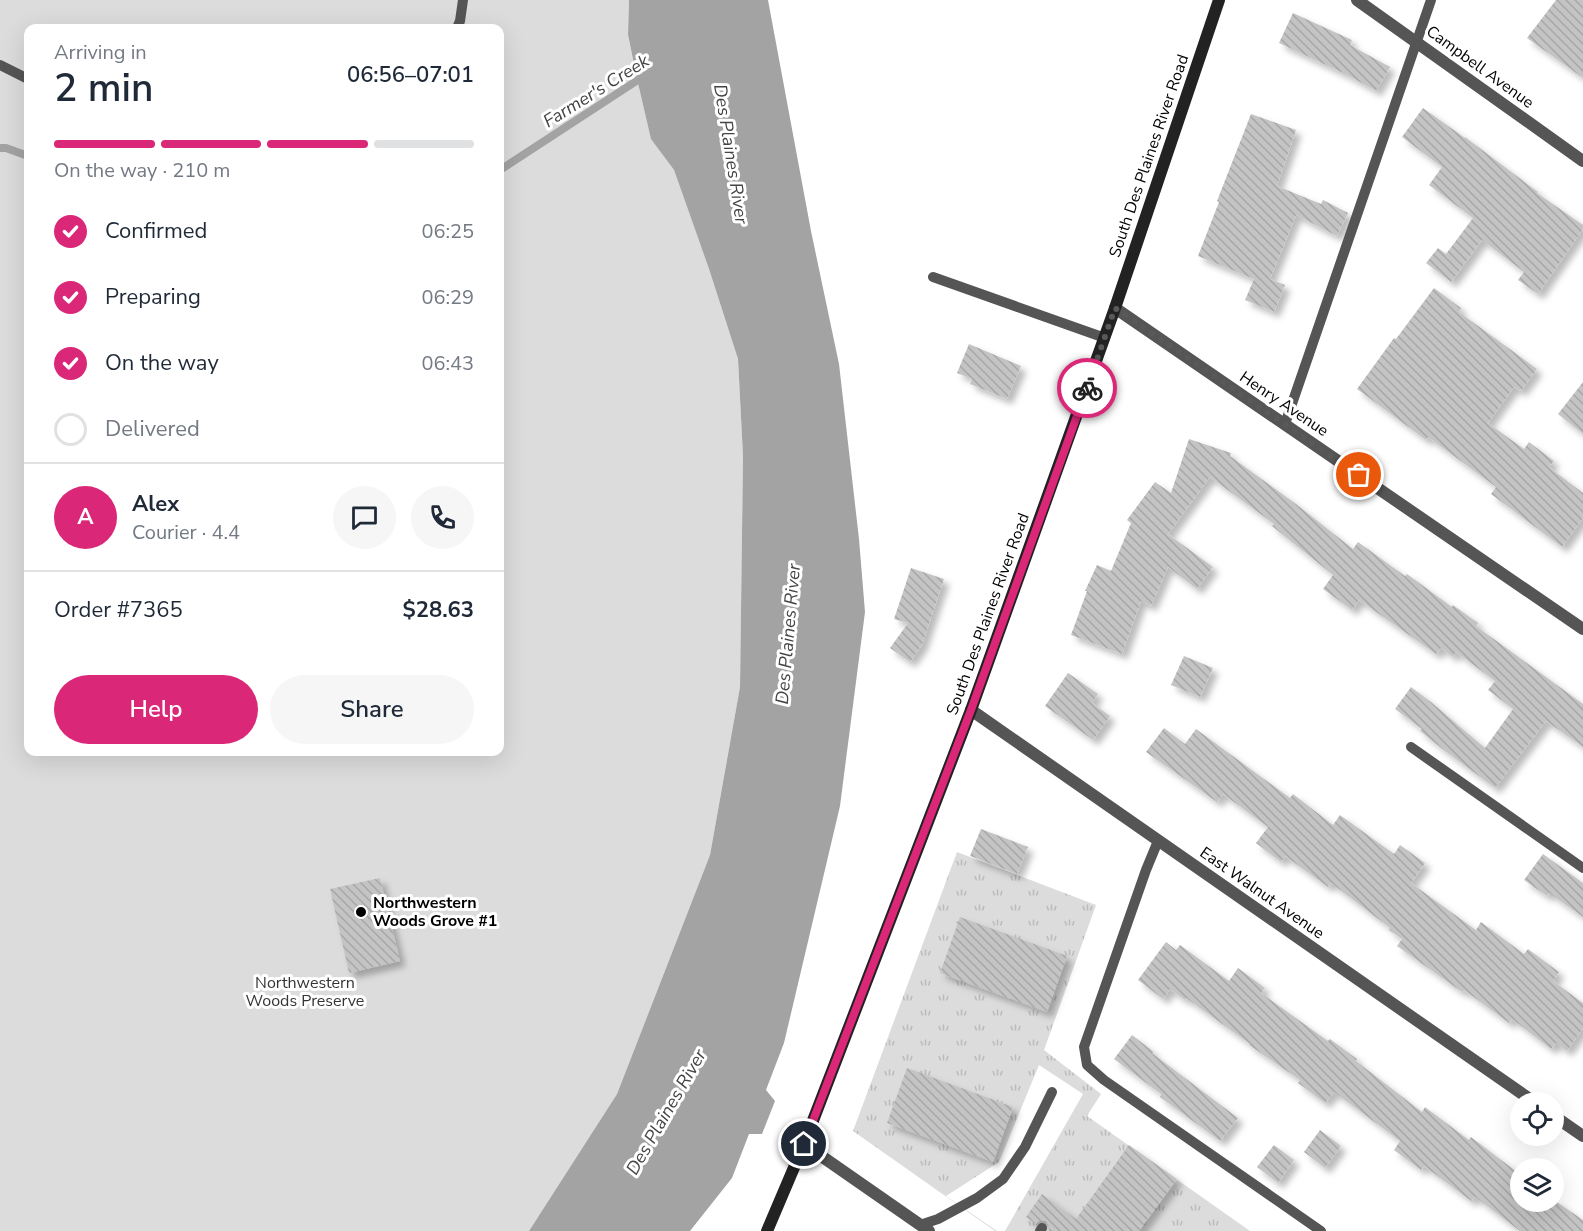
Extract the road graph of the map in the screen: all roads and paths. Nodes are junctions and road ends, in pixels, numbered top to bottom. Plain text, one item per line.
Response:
1 (463, 0) edge
2 (1220, 0) edge
3 (1357, 0) edge
4 (1431, 0) edge
5 (459, 24) edge
6 (1416, 42) junction
7 (0, 65) edge
8 (24, 77) edge
9 (1583, 161) edge
10 (933, 277) dead end
11 (1115, 308) junction
12 (1105, 338) junction
13 (1285, 424) junction
14 (1583, 629) edge
15 (971, 710) junction
16 (1411, 747) dead end
17 (1158, 841) junction
18 (1583, 868) edge
19 (1052, 1092) dead end
20 (1520, 1092) edge
21 (1564, 1123) edge
22 (1583, 1136) edge
23 (804, 1144) junction
24 (924, 1228) edge
25 (767, 1231) edge
26 (1321, 1231) edge

1 - 5 lane
2 - 11 main road, South Des Plaines River Road
3 - 6 street, Campbell Avenue
4 - 6 lane
6 - 9 street, Campbell Avenue
6 - 13 lane
7 - 8 lane
10 - 12 lane
11 - 12 main road, South Des Plaines River Road
11 - 13 street, Henry Avenue
12 - 15 main road, South Des Plaines River Road
13 - 14 street, Henry Avenue
15 - 17 street, East Walnut Avenue
15 - 23 main road, South Des Plaines River Road
16 - 18 lane
17 - 20 street, East Walnut Avenue
17 - 26 lane
19 - 24 lane
21 - 22 street
23 - 24 street
23 - 25 main road, South Des Plaines River Road

